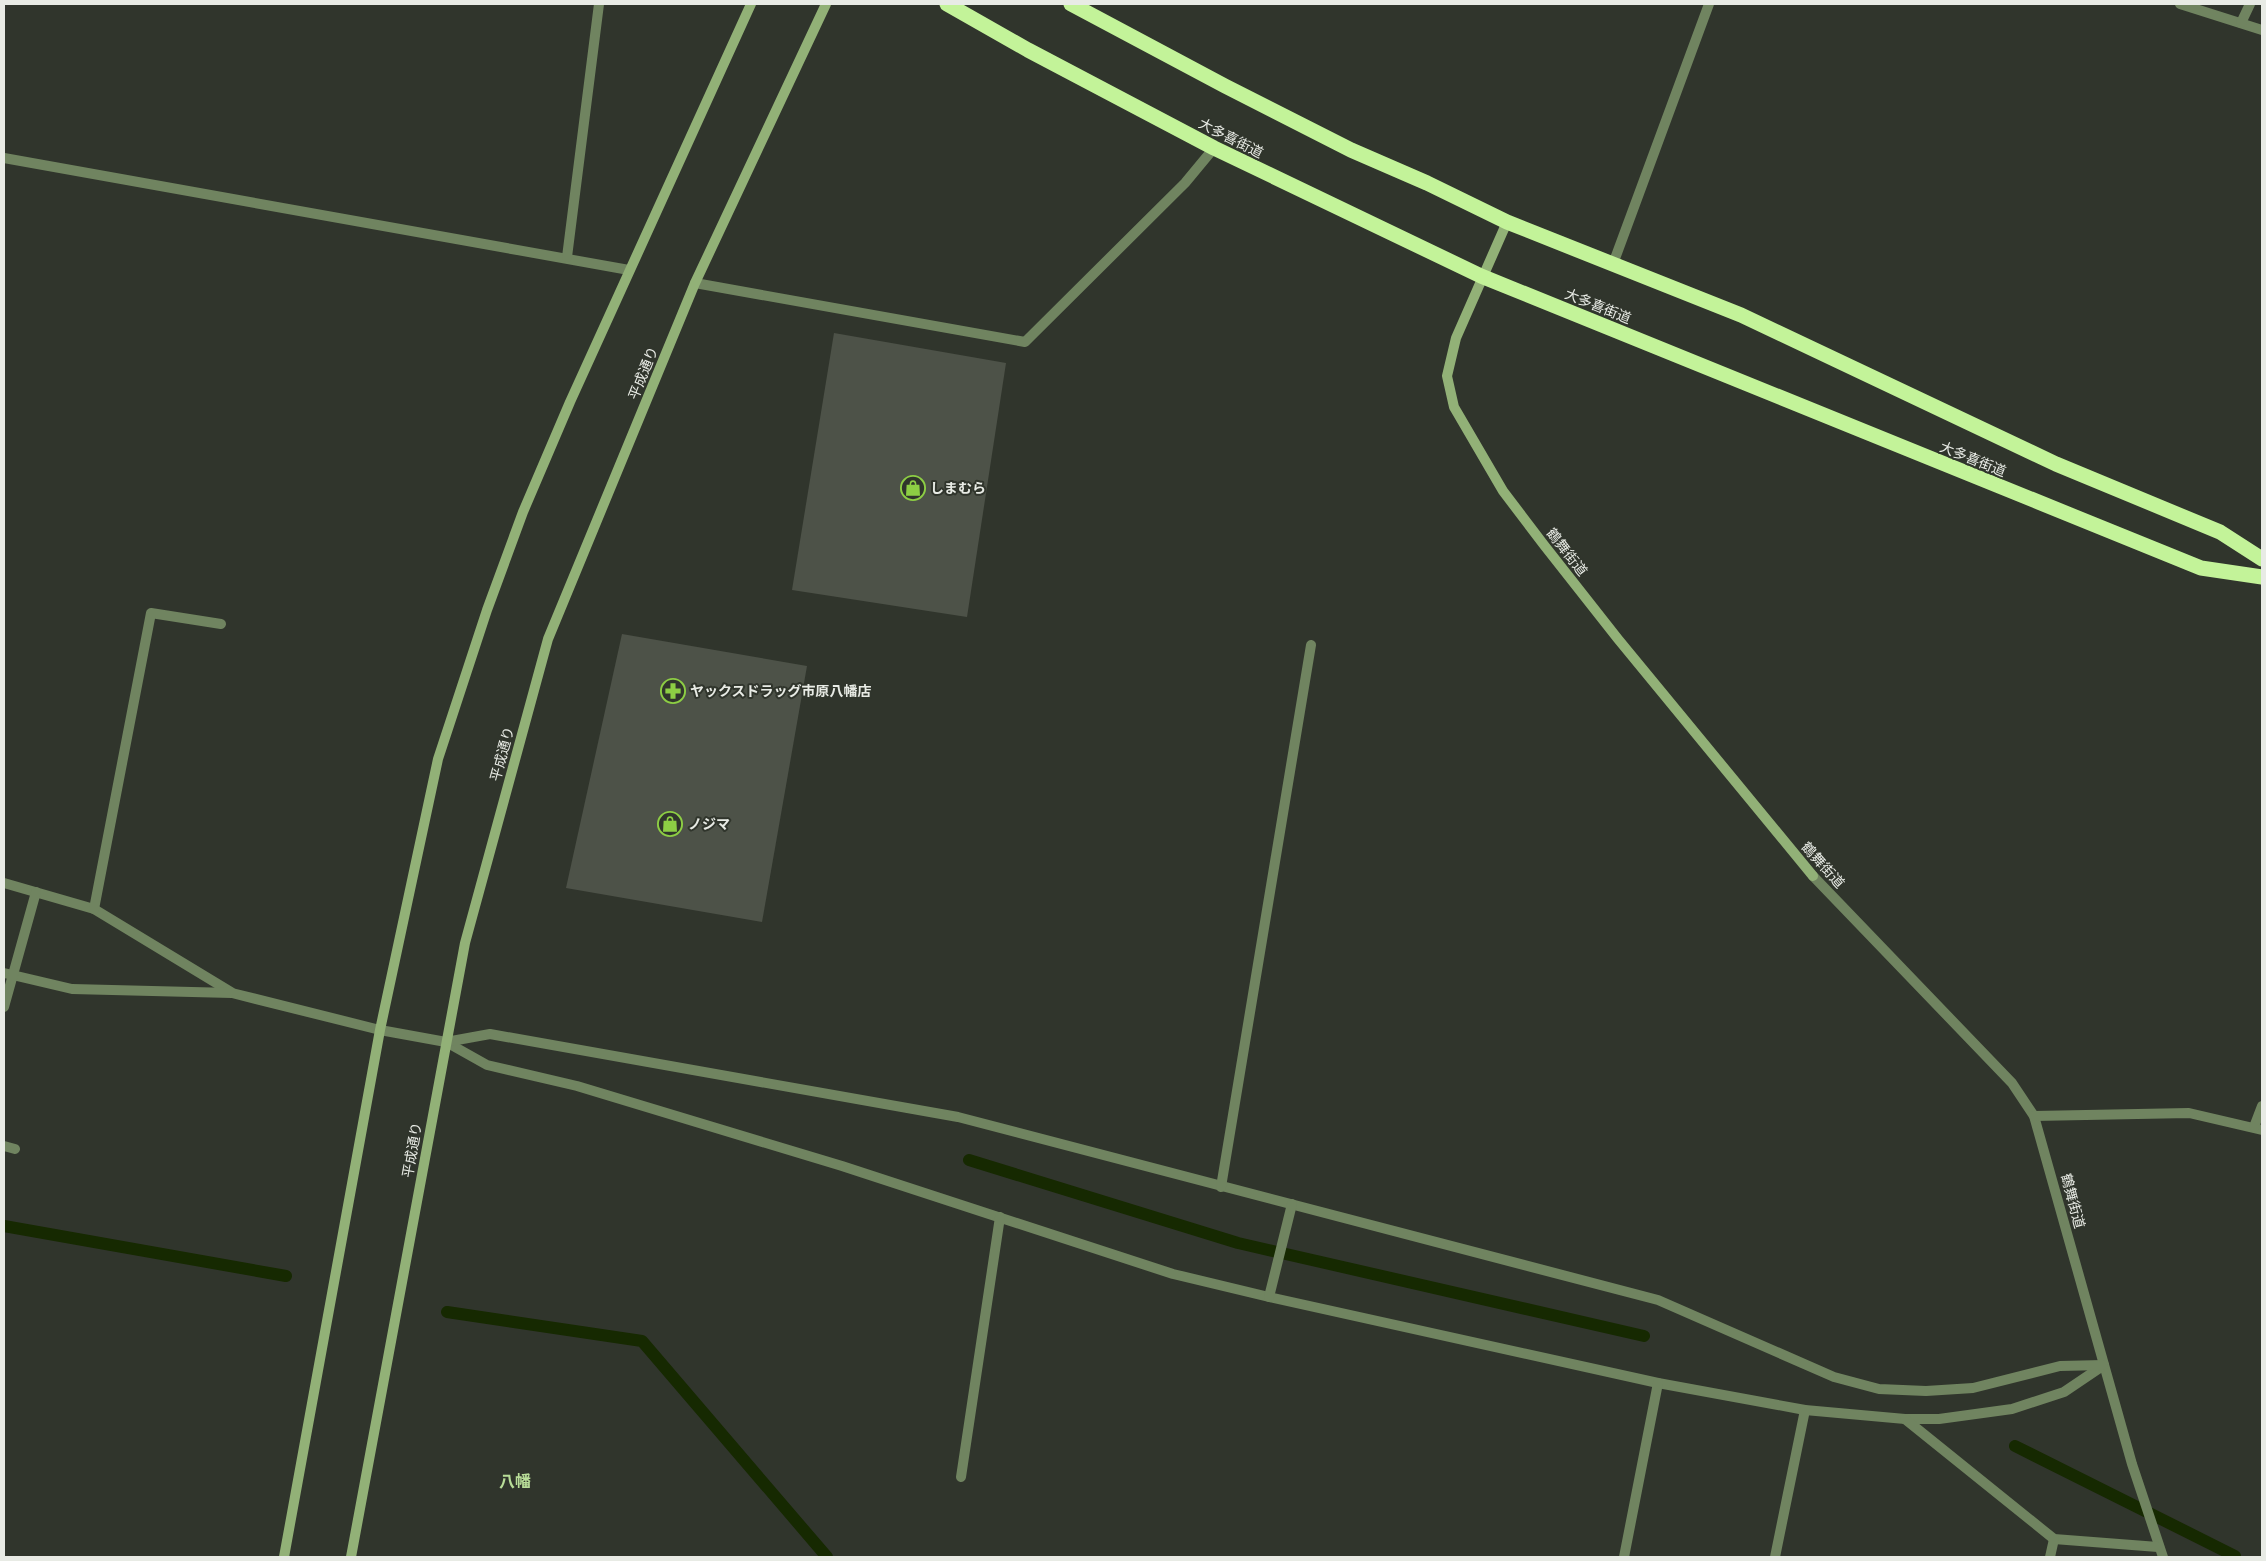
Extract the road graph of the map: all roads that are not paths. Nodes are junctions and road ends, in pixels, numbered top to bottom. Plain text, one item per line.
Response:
1 (598, 4) edge
2 (750, 4) edge
3 (826, 4) edge
4 (947, 4) edge
5 (1071, 4) edge
6 (1709, 4) edge
7 (2180, 4) edge
8 (2250, 4) edge
9 (2241, 23) junction
10 (2262, 30) edge
11 (1214, 148) junction
12 (4, 158) edge
13 (1507, 222) junction
14 (567, 257) junction
15 (1613, 264) junction
16 (629, 270) junction
17 (1481, 276) junction
18 (695, 283) junction
19 (2262, 559) edge
20 (2262, 577) edge
21 (221, 624) dead end
22 (1310, 645) dead end
23 (4, 883) edge
24 (36, 892) junction
25 (94, 909) junction
26 (8, 974) edge
27 (232, 993) junction
28 (4, 1007) edge
29 (380, 1030) junction
30 (446, 1042) junction
31 (2262, 1106) edge
32 (2034, 1116) junction
33 (2258, 1129) edge
34 (4, 1146) edge
35 (15, 1149) dead end
36 (1221, 1187) junction
37 (1292, 1204) junction
38 (1000, 1218) junction
39 (1269, 1297) junction
40 (2104, 1365) junction
41 (1658, 1382) junction
42 (1804, 1410) junction
43 (1904, 1419) junction
44 (962, 1477) dead end
45 (2054, 1539) junction
46 (2158, 1547) junction
47 (284, 1557) edge
48 (351, 1557) edge
49 (1624, 1557) edge
50 (1775, 1557) edge
51 (2050, 1557) edge
52 (2163, 1557) edge

1 - 14 street
2 - 16 street
3 - 18 street, 平成通り
4 - 11 highway, 大多喜街道
5 - 13 highway, 大多喜街道
6 - 15 street
7 - 9 street
8 - 9 street
9 - 10 street
11 - 17 highway, 大多喜街道
11 - 18 street
12 - 14 street
13 - 15 highway, 大多喜街道
13 - 17 street, 鶴舞街道
14 - 16 street
15 - 19 highway, 大多喜街道
16 - 29 street
17 - 20 highway, 大多喜街道
17 - 32 street, 鶴舞街道
18 - 30 street, 平成通り
21 - 25 street
22 - 36 street
23 - 24 street
24 - 25 street
24 - 26 street
25 - 27 street
26 - 27 street
26 - 28 street
27 - 29 street
29 - 30 street
29 - 47 street
30 - 36 street
30 - 38 street
30 - 48 street, 平成通り
31 - 33 street
32 - 33 street
32 - 40 street, 鶴舞街道
34 - 35 street
36 - 37 street
37 - 39 street
37 - 40 street
38 - 39 street
38 - 44 street
39 - 41 street
40 - 43 street
40 - 46 street, 鶴舞街道
41 - 42 street
41 - 49 street
42 - 43 street
42 - 50 street
43 - 45 street
45 - 46 street
45 - 51 street
46 - 52 street, 鶴舞街道

